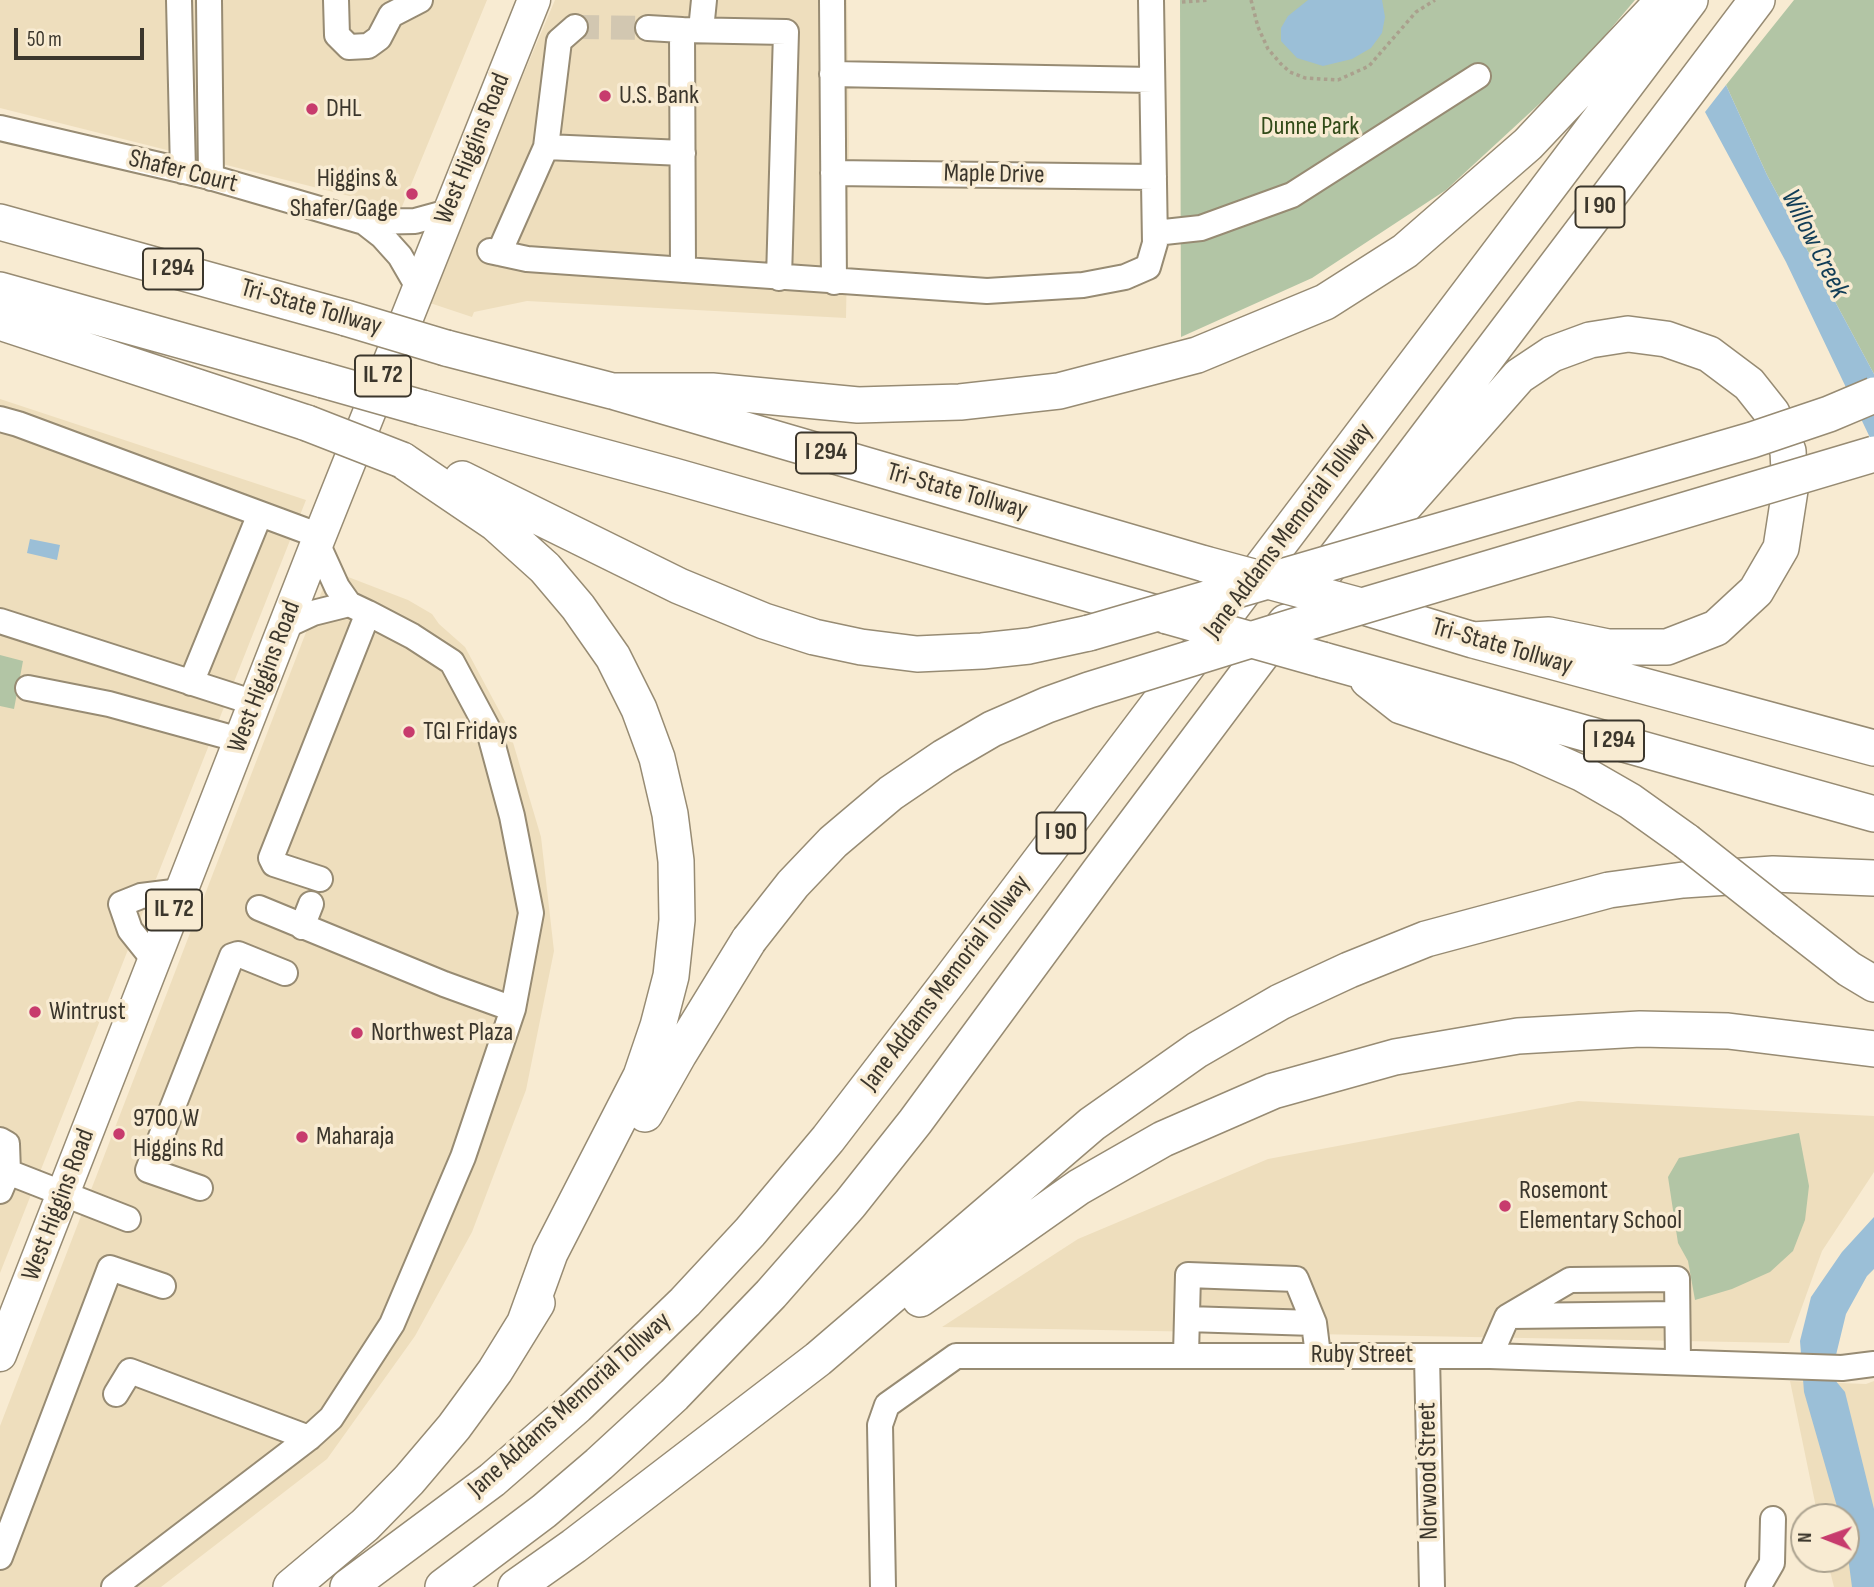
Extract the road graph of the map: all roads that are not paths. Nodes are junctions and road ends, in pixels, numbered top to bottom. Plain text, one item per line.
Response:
1 (180, 0) edge
2 (209, 0) edge
3 (337, 0) edge
4 (421, 0) edge
5 (534, 0) edge
6 (704, 0) edge
7 (832, 0) edge
8 (1151, 0) edge
9 (1664, 0) edge
10 (1690, 0) edge
11 (1757, 0) edge
12 (385, 7) edge
13 (575, 27) dead end
14 (648, 28) tunnel mouth
15 (692, 30) junction
16 (832, 74) junction
17 (1478, 76) dead end
18 (1152, 80) junction
19 (0, 128) edge
20 (546, 147) junction
21 (683, 153) junction
22 (183, 171) junction
23 (834, 173) junction
24 (1154, 177) junction
25 (211, 178) junction
26 (448, 212) junction
27 (0, 222) edge
28 (364, 222) junction
29 (1155, 233) junction
30 (683, 270) junction
31 (779, 278) junction
32 (834, 282) junction
33 (418, 288) junction
34 (0, 290) edge
35 (0, 323) edge
36 (612, 391) junction
37 (1874, 395) edge
38 (0, 419) edge
39 (1874, 454) edge
40 (402, 460) junction
41 (260, 514) junction
42 (318, 539) junction
43 (1299, 606) junction
44 (358, 608) junction
45 (0, 621) edge
46 (285, 626) junction
47 (1473, 640) junction
48 (1339, 664) junction
49 (191, 683) junction
50 (28, 688) dead end
51 (255, 703) junction
52 (240, 740) junction
53 (1874, 748) edge
54 (1874, 814) edge
55 (1874, 878) edge
56 (320, 879) dead end
57 (181, 891) junction
58 (259, 908) dead end
59 (154, 961) junction
60 (285, 973) dead end
61 (1874, 984) edge
62 (513, 1009) junction
63 (1874, 1049) edge
64 (0, 1140) edge
65 (4, 1182) edge
66 (200, 1188) dead end
67 (63, 1194) junction
68 (128, 1219) dead end
69 (163, 1286) dead end
70 (1677, 1314) junction
71 (1507, 1317) junction
72 (1187, 1319) junction
73 (525, 1322) junction
74 (1314, 1322) junction
75 (0, 1355) edge
76 (1186, 1355) junction
77 (1318, 1355) junction
78 (1427, 1356) junction
79 (1490, 1356) junction
80 (818, 1359) junction
81 (1678, 1362) junction
82 (1874, 1364) edge
83 (116, 1394) dead end
84 (309, 1438) junction
85 (1773, 1519) dead end
86 (0, 1557) edge
87 (114, 1587) edge
88 (291, 1587) edge
89 (348, 1587) edge
90 (443, 1587) edge
91 (516, 1587) edge
92 (883, 1587) edge
93 (1432, 1587) edge
94 (1758, 1587) edge

1 - 22 street
2 - 25 street
3 - 12 street
4 - 12 street
5 - 26 main road, West Higgins Road / IL 72
6 - 15 street
7 - 16 street
8 - 18 street
9 - 36 highway
10 - 89 highway, Jane Addams Memorial Tollway / I 90
11 - 43 highway, Jane Addams Memorial Tollway / I 90
13 - 20 street
14 - 15 street
15 - 21 street
15 - 31 street
16 - 18 street
16 - 23 street
17 - 29 street
18 - 24 street
19 - 22 street, Shafer Court
20 - 21 street
20 - 30 street
21 - 30 street
22 - 25 street, Shafer Court
23 - 24 street, Maple Drive
23 - 32 street
24 - 29 street
25 - 28 street, Shafer Court
26 - 28 street, Shafer Court
26 - 33 main road, West Higgins Road / IL 72
27 - 36 highway, Tri-State Tollway / I 294, bridge
28 - 33 street, Shafer Court
29 - 32 street
30 - 31 street
31 - 32 street
33 - 42 main road, West Higgins Road / IL 72
34 - 48 highway, I 294, bridge
35 - 40 highway, bridge
36 - 47 highway, Tri-State Tollway / I 294, bridge
37 - 40 highway, bridge
38 - 41 street
39 - 73 highway, bridge
40 - 73 highway
41 - 42 street
41 - 49 street
42 - 44 street
42 - 46 main road, West Higgins Road / IL 72
43 - 47 highway
43 - 90 highway, Jane Addams Memorial Tollway / I 90
44 - 46 street
44 - 56 street
44 - 62 street
45 - 49 street
46 - 51 main road, West Higgins Road / IL 72
47 - 53 highway, Tri-State Tollway / I 294
48 - 54 highway, I 294
48 - 61 highway, bridge
49 - 51 street
50 - 52 street
51 - 52 main road, West Higgins Road / IL 72
52 - 57 main road, West Higgins Road / IL 72
55 - 80 highway
57 - 59 main road, West Higgins Road / IL 72
57 - 59 street
58 - 62 street
59 - 67 main road, West Higgins Road / IL 72
60 - 66 street
62 - 84 street
63 - 80 highway
64 - 65 street
65 - 67 street
67 - 68 street
67 - 75 main road, West Higgins Road / IL 72
69 - 86 street
70 - 71 street
70 - 71 street
70 - 81 street
71 - 79 street
72 - 74 street
72 - 74 street
72 - 76 street
73 - 88 highway
74 - 77 street
76 - 77 street, Ruby Street
76 - 92 street, Ruby Street
77 - 78 street, Ruby Street
78 - 79 street, Ruby Street
78 - 93 street, Norwood Street
79 - 81 street, Ruby Street
80 - 91 highway
81 - 82 street, Ruby Street
83 - 84 street
84 - 87 street
85 - 94 street

